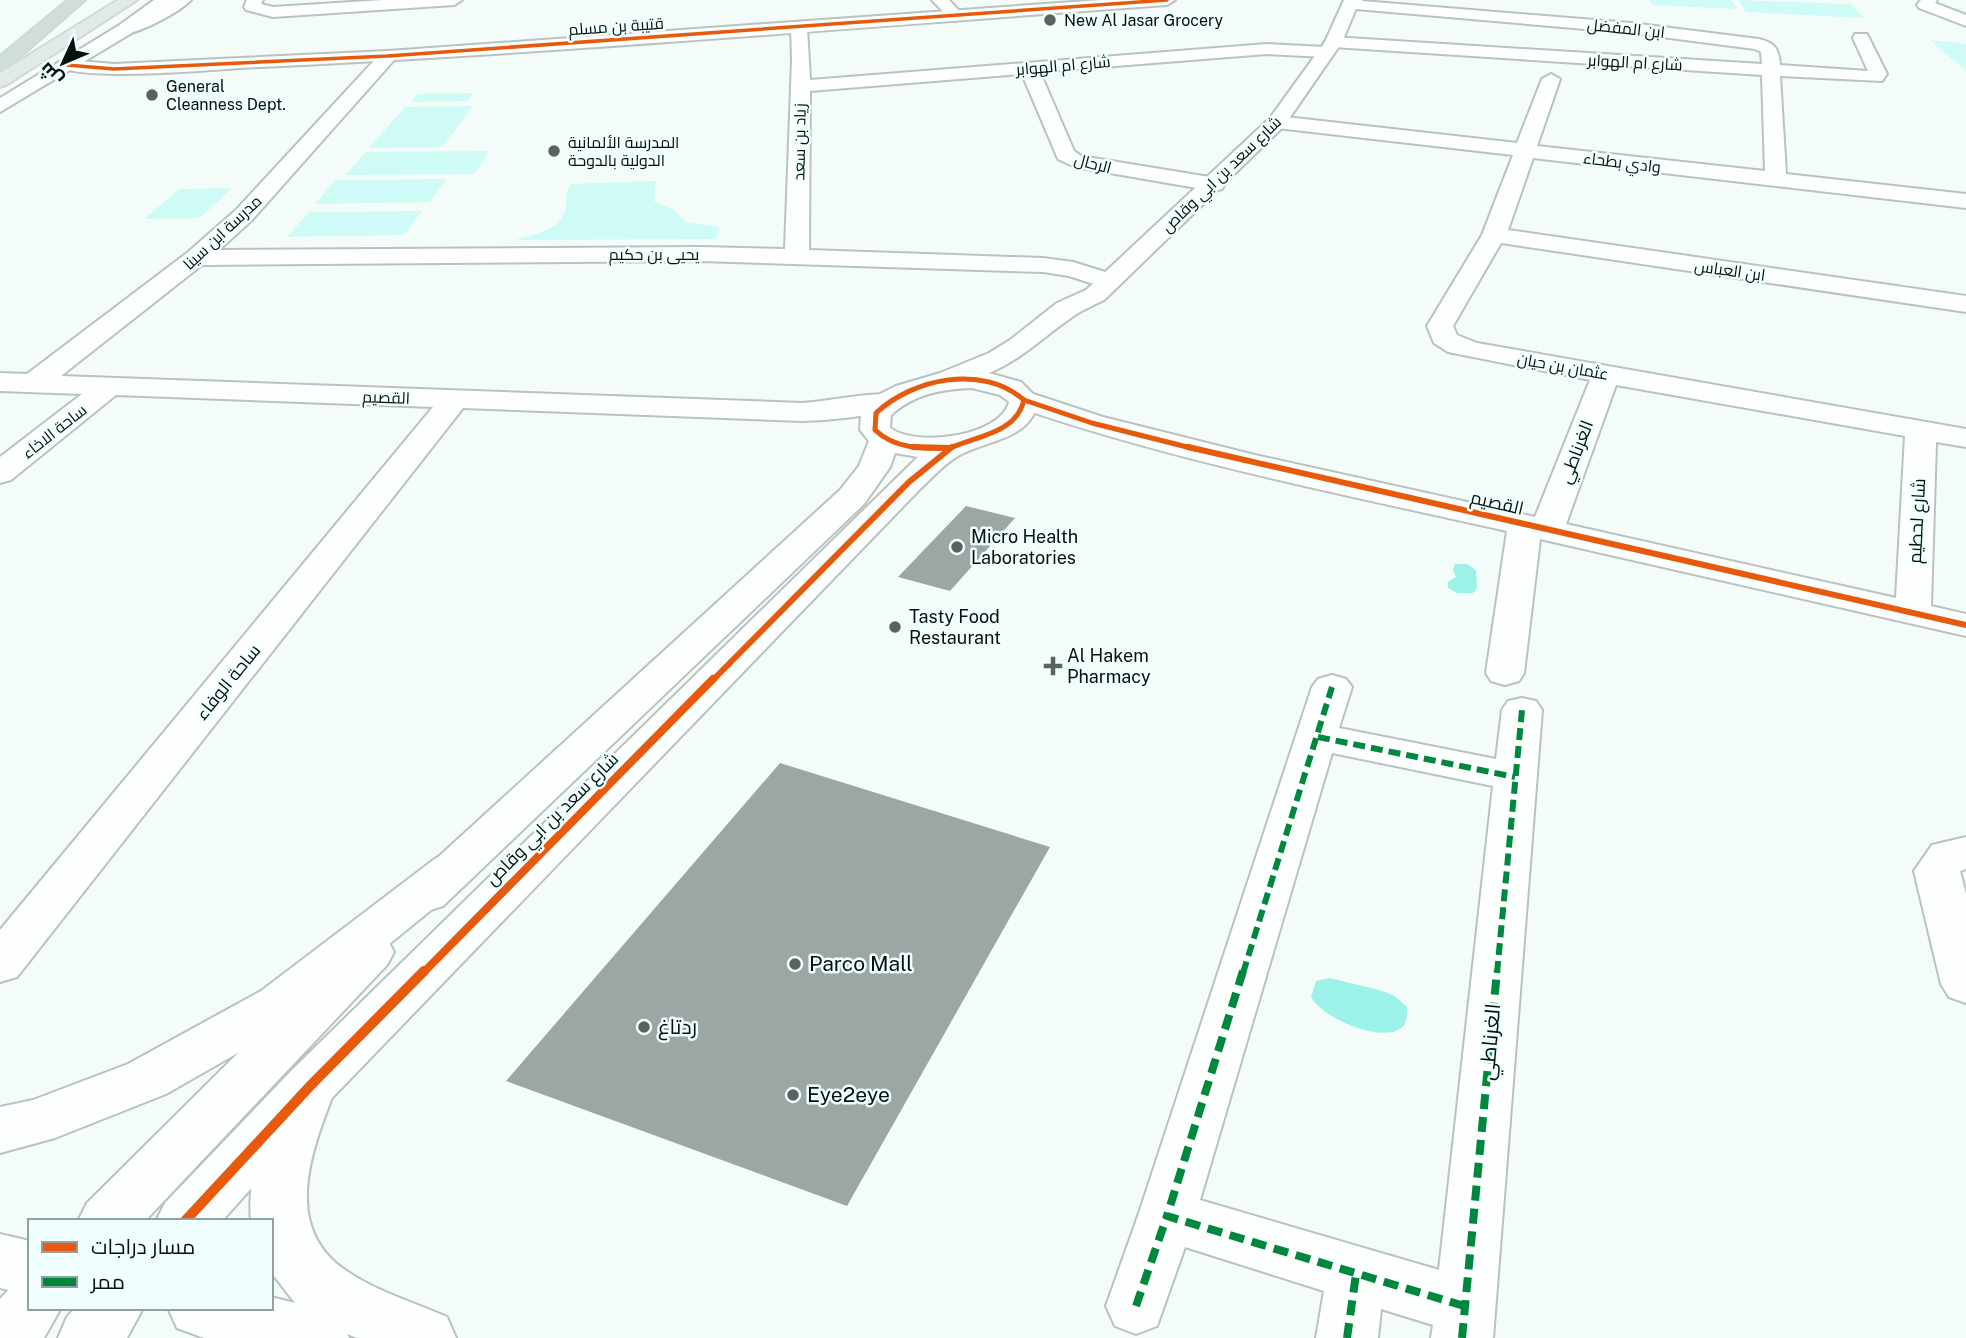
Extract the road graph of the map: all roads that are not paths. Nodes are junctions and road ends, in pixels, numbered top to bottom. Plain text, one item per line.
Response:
1 (77, 0) edge
2 (129, 0) edge
3 (164, 0) edge
4 (183, 0) edge
5 (255, 0) edge
6 (454, 0) edge
7 (940, 0) edge
8 (1167, 0) edge
9 (1928, 0) edge
10 (1351, 2) edge
11 (956, 16) junction
12 (1966, 20) edge
13 (799, 27) junction
14 (124, 30) junction
15 (1861, 38) dead end
16 (1329, 47) junction
17 (388, 56) junction
18 (0, 65) edge
19 (67, 65) junction
20 (1029, 68) junction
21 (114, 69) junction
22 (1770, 70) junction
23 (45, 79) junction
24 (1551, 79) dead end
25 (0, 82) edge
26 (800, 86) junction
27 (6, 104) edge
28 (1278, 122) junction
29 (1526, 151) junction
30 (1776, 180) junction
31 (1214, 184) junction
32 (1966, 201) edge
33 (1494, 235) junction
34 (797, 256) junction
35 (196, 258) junction
36 (1102, 288) junction
37 (1966, 304) edge
38 (1606, 374) junction
39 (940, 381) junction
40 (0, 382) edge
41 (1028, 382) junction
42 (34, 383) junction
43 (107, 388) junction
44 (456, 399) junction
45 (889, 402) junction
46 (773, 411) junction
47 (1006, 426) junction
48 (1921, 430) junction
49 (883, 438) junction
50 (1966, 438) edge
51 (949, 448) junction
52 (1254, 464) junction
53 (0, 473) edge
54 (1536, 528) junction
55 (1913, 612) junction
56 (1966, 625) edge
57 (1505, 673) dead end
58 (1332, 687) dead end
59 (1522, 710) dead end
60 (1318, 737) junction
61 (1515, 777) junction
62 (1966, 853) edge
63 (452, 869) junction
64 (0, 964) edge
65 (1966, 984) edge
66 (311, 1085) junction
67 (0, 1130) edge
68 (1167, 1216) junction
69 (109, 1219) edge
70 (187, 1219) edge
71 (0, 1261) edge
72 (28, 1268) edge
73 (1356, 1274) junction
74 (1136, 1306) dead end
75 (29, 1310) edge
76 (111, 1310) edge
77 (206, 1310) edge
78 (1463, 1322) edge
79 (6, 1338) edge
80 (89, 1338) edge
81 (318, 1338) edge
82 (425, 1338) edge
83 (1347, 1338) edge

1 - 18 highway
2 - 25 main road
3 - 14 street
4 - 14 street
5 - 6 street
7 - 11 street
8 - 11 street, قتيبة بن مسلم
9 - 12 street
10 - 16 street, شارع سعد بن ابي وقاص
10 - 22 street, ابن المفضل
11 - 13 street, قتيبة بن مسلم
13 - 17 street, قتيبة بن مسلم
13 - 26 street, زياد بن سعد
14 - 19 street
15 - 22 street, شارع ام الهوابر
16 - 20 street, شارع ام الهوابر
16 - 22 street, شارع ام الهوابر
16 - 28 street, شارع سعد بن ابي وقاص
17 - 21 street, قتيبة بن مسلم
17 - 35 street, مدرسة ابن سينا
19 - 21 street, قتيبة بن مسلم
19 - 23 street
20 - 26 street, شارع ام الهوابر
20 - 31 street, الرحال
21 - 23 street, قتيبة بن مسلم
22 - 30 street, ابن المفضل
23 - 27 street
24 - 29 street, عثمان بن حيان
26 - 34 street, زياد بن سعد
28 - 29 street, وادي بطحاء
28 - 31 street, شارع سعد بن ابي وقاص
29 - 30 street, وادي بطحاء
29 - 33 street, عثمان بن حيان
30 - 32 street, وادي بطحاء
31 - 36 street, شارع سعد بن ابي وقاص
33 - 37 street, ابن العباس
33 - 38 street, عثمان بن حيان
34 - 35 street, يحيى بن حكيم
34 - 36 street, يحيى بن حكيم
35 - 42 street, مدرسة ابن سينا
36 - 39 street, شارع سعد بن ابي وقاص
36 - 41 street, شارع سعد بن ابي وقاص
38 - 48 street, عثمان بن حيان
38 - 54 street, الغرناطي
39 - 41 street, القصيم
39 - 45 street, شارع سعد بن ابي وقاص
40 - 42 street, القصيم
41 - 47 street, شارع سعد بن ابي وقاص
41 - 52 street, القصيم
42 - 43 street, القصيم
43 - 44 street, القصيم
43 - 53 street, ساحة الاخاء
44 - 46 street, القصيم
44 - 64 street, ساحة الوفاء
45 - 46 street, القصيم
45 - 49 street, شارع سعد بن ابي وقاص
46 - 49 street, القصيم
47 - 51 street
47 - 52 street, القصيم
48 - 50 street, عثمان بن حيان
48 - 55 street, شارع لحطيم
49 - 51 street, القصيم
49 - 63 street, شارع سعد بن ابي وقاص
51 - 66 street, شارع سعد بن ابي وقاص
52 - 54 street, القصيم
54 - 55 street, القصيم
54 - 57 street, الغرناطي
55 - 56 street, القصيم
58 - 60 street
59 - 61 street, الغرناطي
60 - 61 street
60 - 68 street
61 - 78 street, الغرناطي
62 - 65 street
63 - 67 street
63 - 69 street, شارع سعد بن ابي وقاص
66 - 70 street, شارع سعد بن ابي وقاص
66 - 82 street
68 - 73 street, الغرناطي
68 - 74 street
71 - 72 street
73 - 78 street, الغرناطي
73 - 83 street
75 - 79 street
76 - 80 street
77 - 81 street

